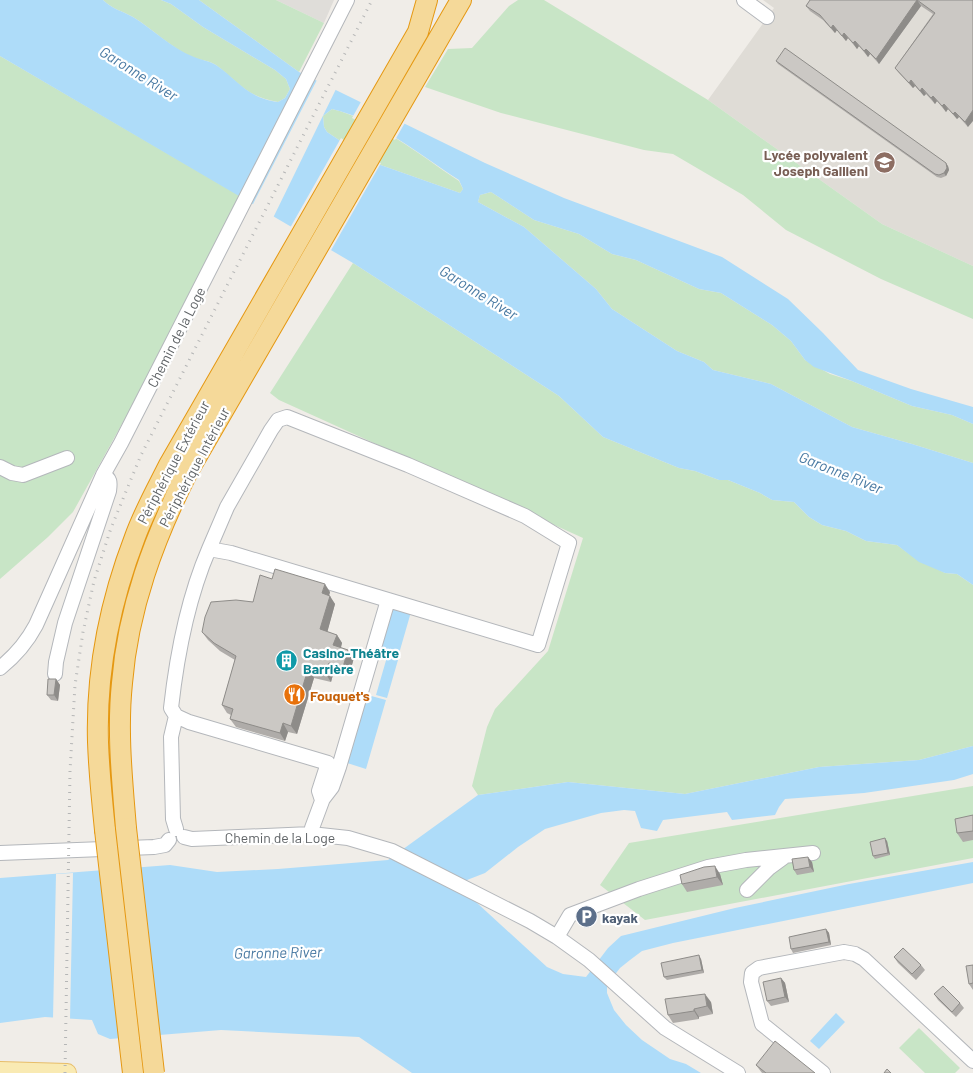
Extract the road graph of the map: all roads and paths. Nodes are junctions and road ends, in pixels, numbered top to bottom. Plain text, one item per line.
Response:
1 (347, 0) edge
2 (427, 0) edge
3 (436, 0) edge
4 (461, 0) edge
5 (744, 0) edge
6 (767, 17) dead end
7 (418, 32) junction
8 (66, 458) dead end
9 (0, 467) edge
10 (103, 475) junction
11 (208, 549) junction
12 (386, 600) junction
13 (0, 668) edge
14 (55, 674) dead end
15 (176, 716) junction
16 (334, 765) junction
17 (311, 834) junction
18 (177, 835) junction
19 (0, 853) edge
20 (813, 853) dead end
21 (786, 856) junction
22 (747, 890) dead end
23 (509, 911) junction
24 (557, 937) junction
25 (588, 962) junction
26 (621, 991) junction
27 (973, 1061) edge
28 (0, 1071) edge
29 (67, 1073) edge
30 (133, 1073) edge
31 (154, 1073) edge
32 (726, 1073) edge
33 (738, 1073) edge
34 (822, 1073) edge

1 - 10 street, Chemin de la Loge
2 - 7 highway
3 - 7 highway
4 - 31 highway, Périphérique Intérieur, bridge
5 - 6 street
7 - 30 highway, Périphérique Extérieur, bridge
8 - 9 street
10 - 13 street, Chemin de la Loge
10 - 14 street
11 - 12 street
11 - 12 street
11 - 15 street
12 - 16 street
15 - 16 street
15 - 18 street
16 - 17 street
17 - 18 street, Chemin de la Loge
17 - 23 street, Chemin de la Loge
18 - 19 street, Chemin de la Loge
20 - 21 street
21 - 22 street
21 - 24 street
23 - 24 street, Chemin de la Loge
23 - 25 street, Chemin de la Loge
24 - 25 street, Chemin de la Loge
25 - 26 street, Chemin de la Loge
26 - 32 street, Chemin de la Loge
26 - 33 street, Chemin de la Loge
27 - 34 street
28 - 29 main road

